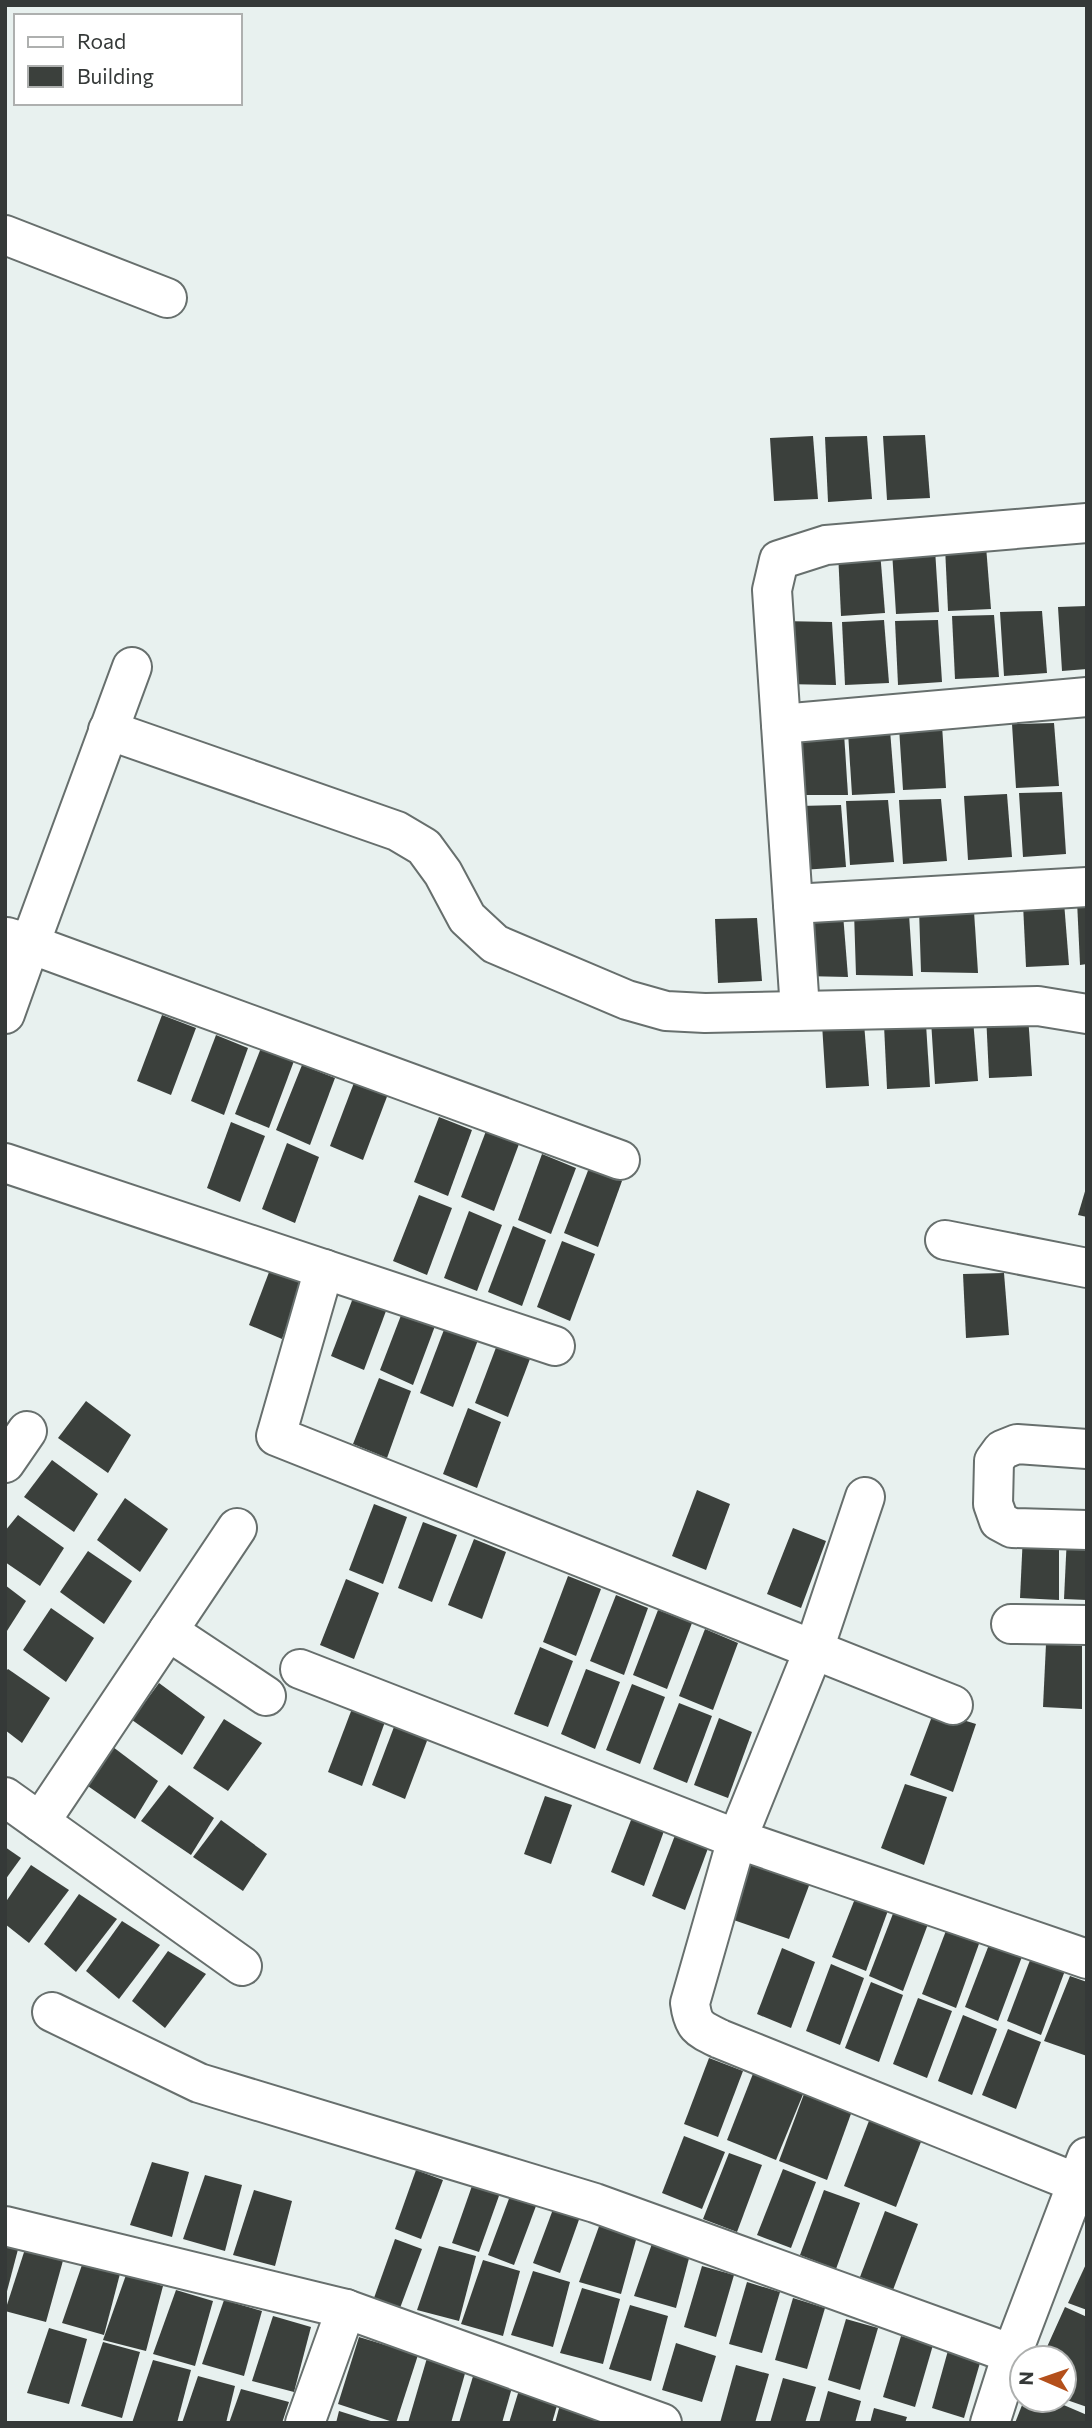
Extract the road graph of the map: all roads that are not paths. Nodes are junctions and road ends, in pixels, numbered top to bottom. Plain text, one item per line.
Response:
1 (5, 234) edge
2 (167, 298) dead end
3 (1087, 523) edge
4 (132, 667) dead end
5 (1087, 696) edge
6 (781, 724) junction
7 (108, 730) junction
8 (1087, 887) edge
9 (793, 904) junction
10 (18, 940) edge
11 (800, 1010) junction
12 (5, 1014) edge
13 (1087, 1014) edge
14 (621, 1160) dead end
15 (5, 1163) edge
16 (945, 1240) dead end
17 (1087, 1268) edge
18 (324, 1269) junction
19 (555, 1346) dead end
20 (27, 1431) dead end
21 (1087, 1449) edge
22 (5, 1463) edge
23 (865, 1497) dead end
24 (237, 1528) dead end
25 (1087, 1530) edge
26 (1011, 1624) dead end
27 (1087, 1625) edge
28 (168, 1631) junction
29 (814, 1649) junction
30 (300, 1669) dead end
31 (266, 1696) dead end
32 (953, 1704) dead end
33 (5, 1797) edge
34 (40, 1822) junction
35 (737, 1839) junction
36 (1087, 1959) edge
37 (242, 1966) dead end
38 (52, 2012) dead end
39 (1082, 2170) edge
40 (5, 2226) edge
41 (346, 2309) junction
42 (1017, 2344) edge
43 (1008, 2352) edge
44 (1008, 2369) edge
45 (306, 2423) edge
46 (662, 2423) edge
47 (990, 2423) edge

1 - 2 street
3 - 6 street
4 - 7 street
5 - 6 street
6 - 9 street
7 - 10 street
7 - 11 street
8 - 9 street
9 - 11 street
10 - 12 street
10 - 14 street
11 - 13 street
15 - 18 street
16 - 17 street
18 - 19 street
18 - 29 street
20 - 22 street
21 - 25 street
23 - 29 street
24 - 28 street
26 - 27 street
28 - 31 street
28 - 34 street
29 - 32 street
29 - 35 street
30 - 35 street
33 - 34 street
34 - 37 street
35 - 36 street
35 - 39 street
38 - 43 street
39 - 42 street
40 - 41 street
41 - 45 street
41 - 46 street
44 - 47 street

